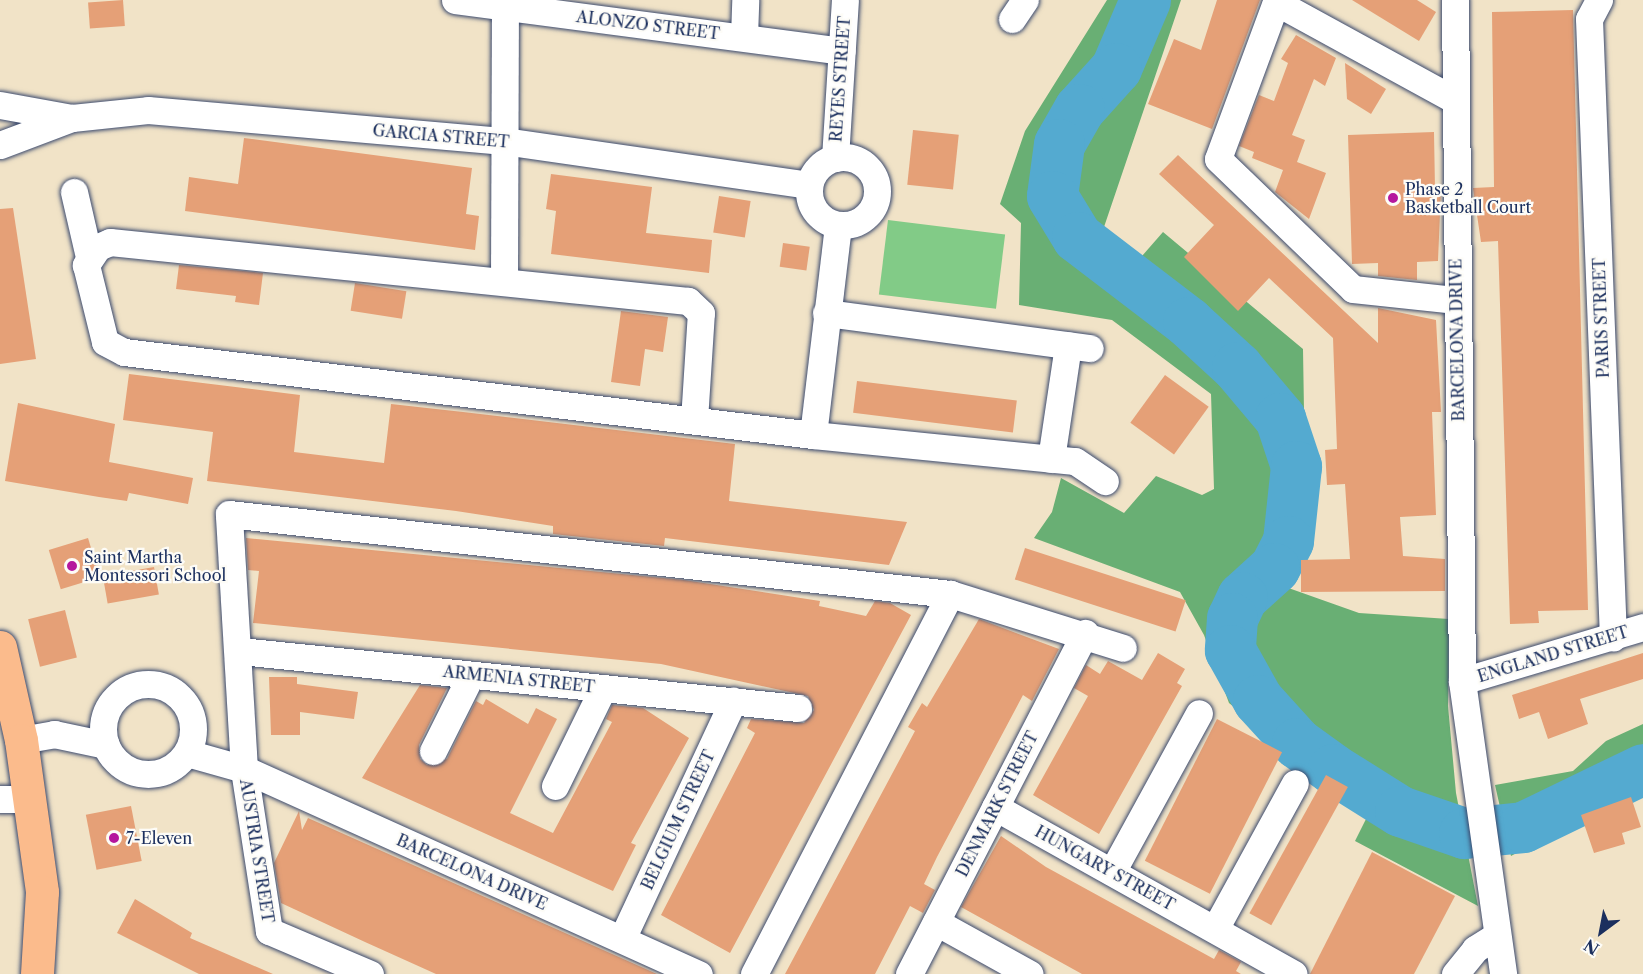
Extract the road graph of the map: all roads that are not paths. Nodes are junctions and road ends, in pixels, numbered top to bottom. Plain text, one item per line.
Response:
1 (745, 0) edge
2 (845, 0) edge
3 (1455, 0) edge
4 (1599, 0) edge
5 (467, 1) edge
6 (535, 5) edge
7 (505, 6) junction
8 (637, 12) edge
9 (744, 38) junction
10 (842, 51) junction
11 (1454, 99) junction
12 (0, 105) edge
13 (72, 118) junction
14 (504, 141) junction
15 (0, 145) edge
16 (835, 158) junction
17 (809, 185) junction
18 (74, 192) dead end
19 (838, 225) junction
20 (89, 257) junction
21 (504, 282) junction
22 (1456, 300) junction
23 (826, 313) junction
24 (694, 420) junction
25 (813, 435) junction
26 (1051, 459) junction
27 (1105, 481) dead end
28 (950, 594) junction
29 (1643, 627) edge
30 (1085, 633) junction
31 (1613, 638) junction
32 (0, 647) edge
33 (1123, 648) dead end
34 (240, 651) junction
35 (471, 675) junction
36 (1462, 681) junction
37 (603, 688) junction
38 (733, 701) junction
39 (798, 708) dead end
40 (1199, 713) dead end
41 (21, 740) junction
42 (106, 745) junction
43 (433, 751) dead end
44 (187, 753) junction
45 (244, 769) junction
46 (1295, 783) dead end
47 (555, 786) dead end
48 (15, 799) edge
49 (995, 807) junction
50 (1112, 872) junction
51 (936, 922) junction
52 (1215, 929) junction
53 (1497, 935) junction
54 (622, 939) junction
55 (1257, 964) edge
56 (37, 974) edge
57 (370, 974) edge
58 (699, 974) edge
59 (754, 974) edge
60 (909, 974) edge
61 (1030, 974) edge
62 (1294, 974) edge
63 (1455, 974) edge
64 (1503, 974) edge

1 - 9 street
2 - 10 street, REYES STREET
3 - 11 street, BARCELONA DRIVE
4 - 31 street, PARIS STREET
5 - 7 street, ALONZO STREET
6 - 7 street, ALONZO STREET
6 - 8 street, ALONZO STREET
7 - 14 street
8 - 9 street, ALONZO STREET
9 - 10 street, ALONZO STREET
10 - 16 street, REYES STREET
11 - 22 street, BARCELONA DRIVE
11 - 22 street
12 - 13 street, GARCIA STREET
13 - 14 street, GARCIA STREET
13 - 15 street, GARCIA STREET
14 - 17 street, GARCIA STREET
14 - 21 street
16 - 17 street
16 - 19 street
17 - 19 street
18 - 20 street
19 - 23 street
20 - 21 street
20 - 24 street
21 - 24 street
22 - 36 street, BARCELONA DRIVE
23 - 25 street
23 - 26 street
24 - 25 street
25 - 26 street
26 - 27 street
28 - 30 street
28 - 34 street
28 - 59 street
29 - 31 street, ENGLAND STREET
30 - 33 street
30 - 49 street, DENMARK STREET
31 - 36 street, ENGLAND STREET
32 - 41 main road
34 - 35 street, ARMENIA STREET
34 - 45 street
35 - 37 street, ARMENIA STREET
35 - 43 street
36 - 53 street, BARCELONA DRIVE
37 - 38 street, ARMENIA STREET
37 - 47 street
38 - 39 street, ARMENIA STREET
38 - 54 street, BELGIUM STREET
40 - 50 street
41 - 42 street
41 - 48 main road
42 - 44 street
42 - 44 street
44 - 45 street, BARCELONA DRIVE
45 - 54 street, BARCELONA DRIVE
45 - 57 street, AUSTRIA STREET
46 - 52 street
48 - 56 main road
49 - 50 street, HUNGARY STREET
49 - 51 street, DENMARK STREET
50 - 52 street, HUNGARY STREET
51 - 60 street, DENMARK STREET
51 - 61 street
52 - 55 street, HUNGARY STREET
53 - 63 street
53 - 64 street, BARCELONA DRIVE
54 - 58 street, BARCELONA DRIVE
55 - 62 street, HUNGARY STREET

